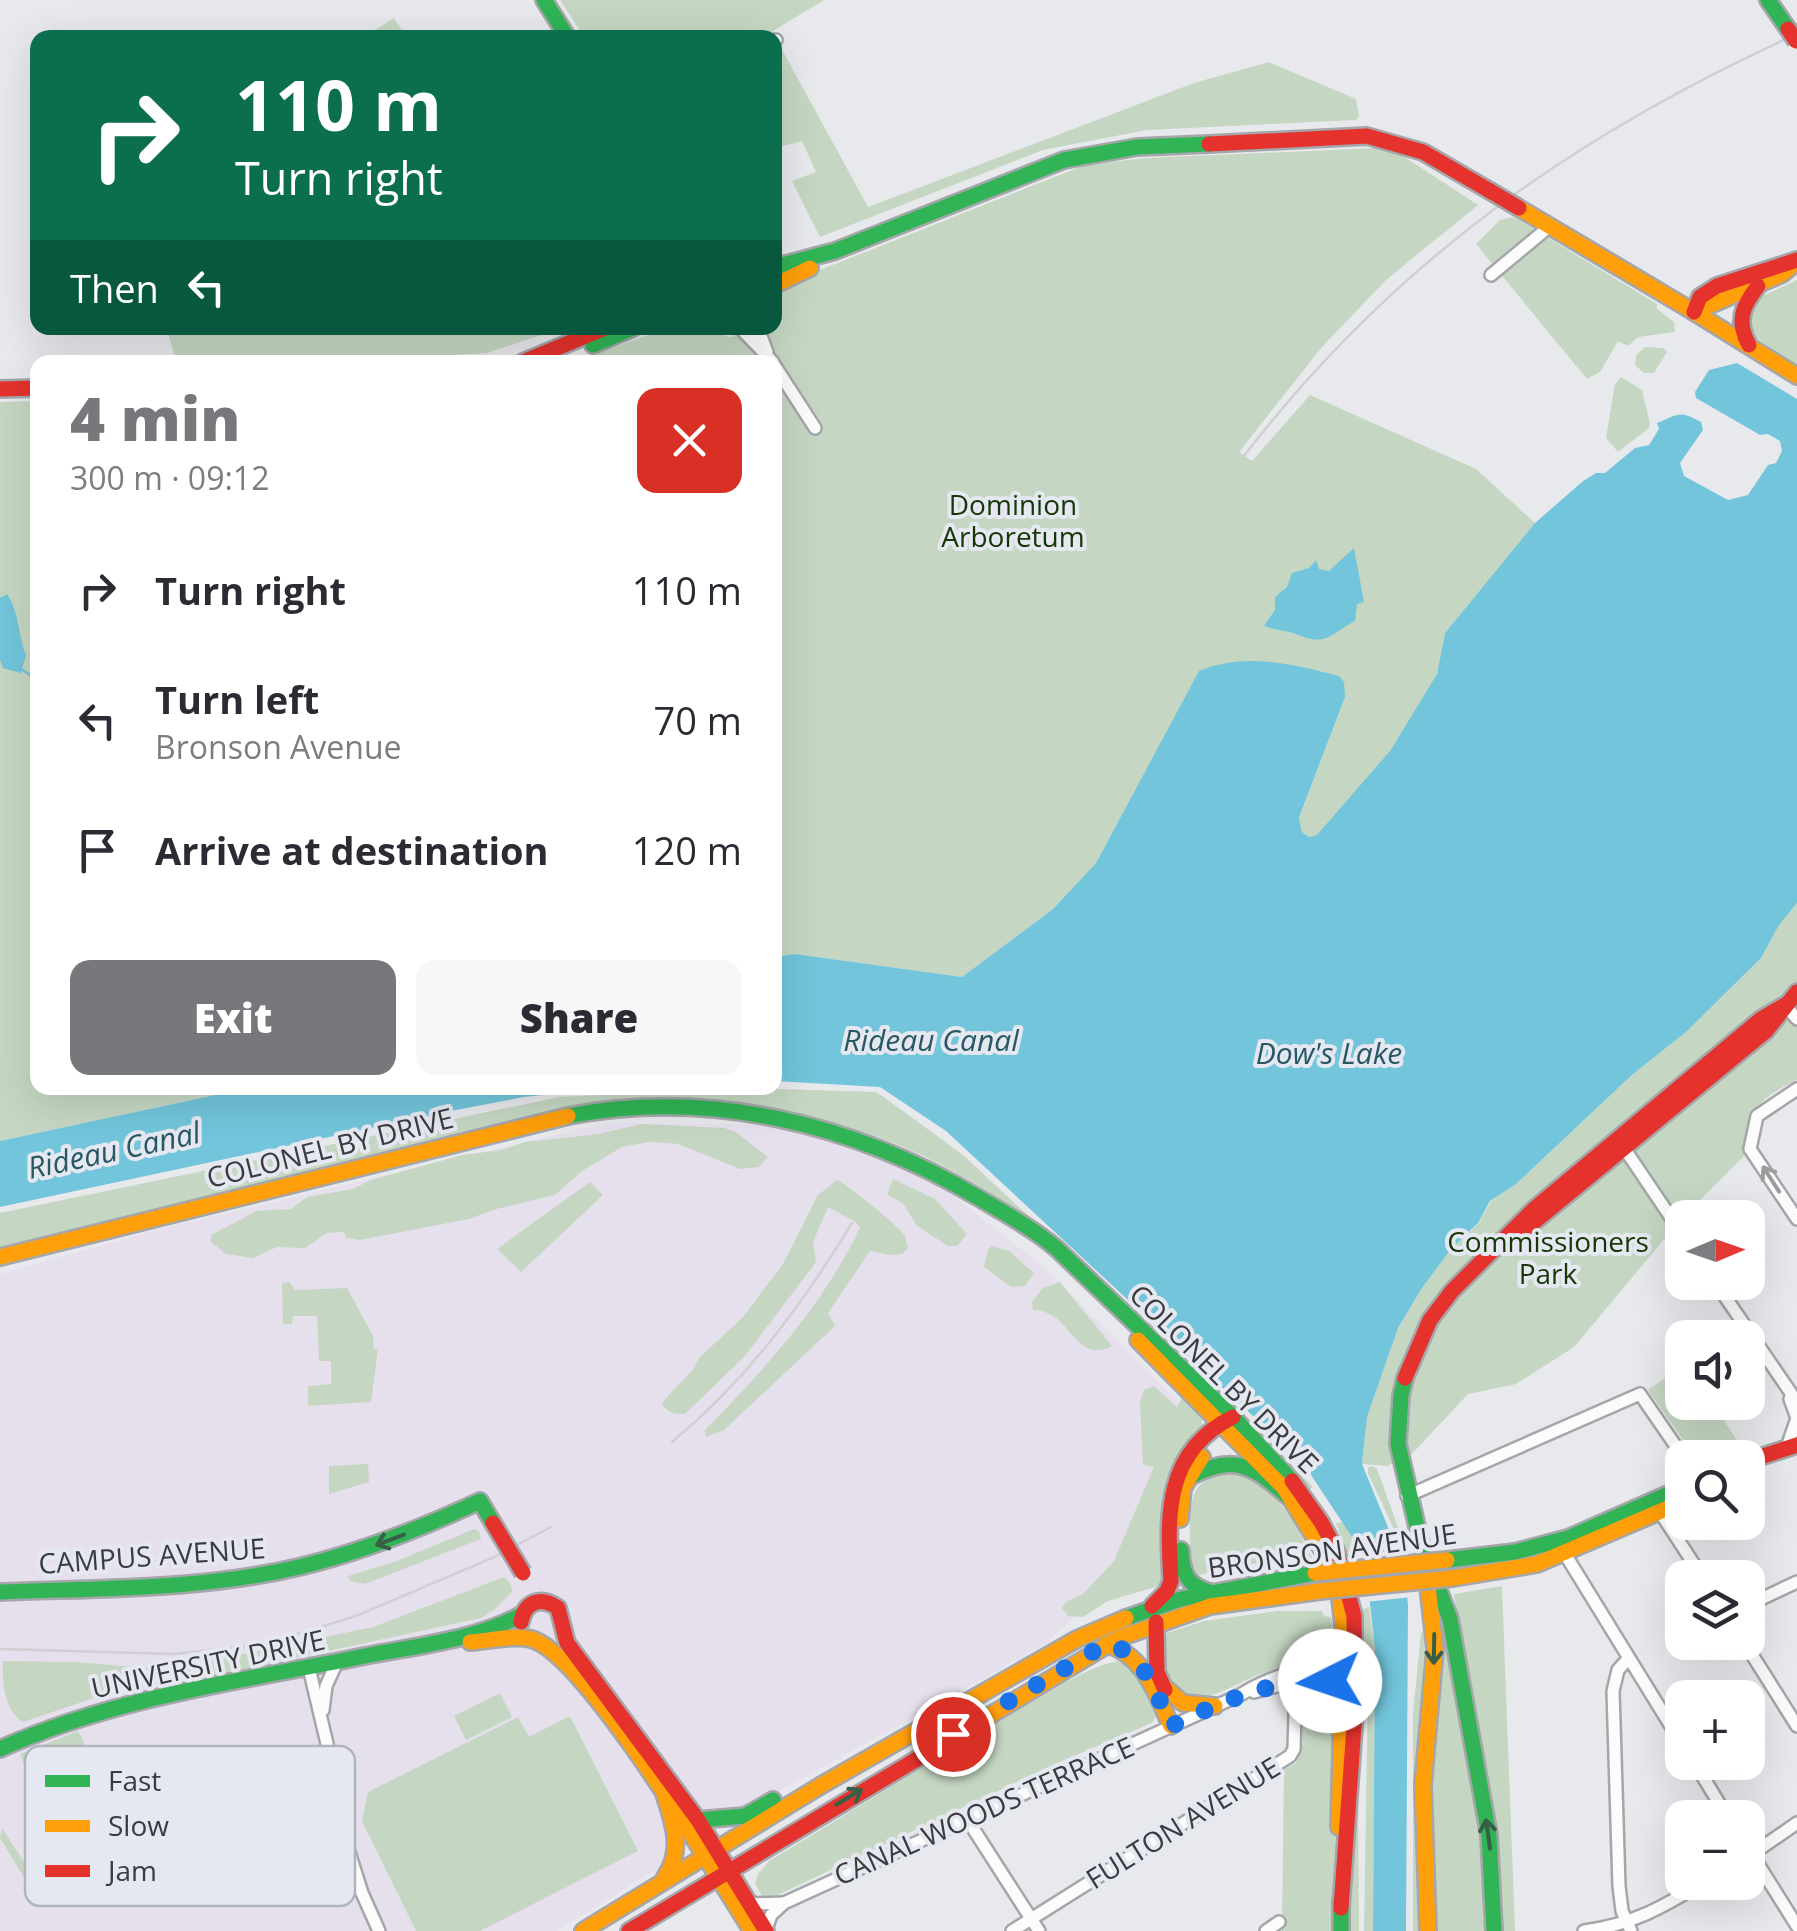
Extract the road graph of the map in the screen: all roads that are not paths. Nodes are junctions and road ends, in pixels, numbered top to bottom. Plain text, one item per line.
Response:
1 (544, 0) edge
2 (1768, 0) edge
3 (563, 30) edge
4 (1794, 38) edge
5 (1550, 226) junction
6 (835, 251) junction
7 (1797, 261) edge
8 (782, 265) edge
9 (1491, 275) dead end
10 (782, 282) edge
11 (1758, 286) junction
12 (1694, 312) junction
13 (588, 335) edge
14 (616, 335) edge
15 (747, 335) edge
16 (1748, 345) junction
17 (539, 355) edge
18 (568, 355) edge
19 (766, 355) edge
20 (1797, 376) edge
21 (782, 377) edge
22 (30, 388) edge
23 (0, 389) edge
24 (815, 428) dead end
25 (1797, 992) edge
26 (1784, 1006) junction
27 (1797, 1020) edge
28 (1797, 1088) edge
29 (1621, 1143) junction
30 (1665, 1209) edge
31 (1797, 1219) edge
32 (0, 1257) edge
33 (1727, 1300) edge
34 (1786, 1391) junction
35 (1797, 1402) edge
36 (1226, 1423) junction
37 (1672, 1440) edge
38 (1791, 1448) edge
39 (1765, 1455) edge
40 (1765, 1463) edge
41 (1186, 1480) junction
42 (1407, 1496) junction
43 (1293, 1501) junction
44 (1665, 1501) edge
45 (1665, 1505) edge
46 (1657, 1507) junction
47 (1423, 1552) junction
48 (1565, 1554) junction
49 (1691, 1560) edge
50 (1797, 1582) edge
51 (0, 1592) edge
52 (1210, 1592) junction
53 (1765, 1597) edge
54 (538, 1600) junction
55 (521, 1615) junction
56 (1152, 1616) junction
57 (562, 1627) junction
58 (535, 1640) junction
59 (431, 1644) junction
60 (1106, 1644) junction
61 (1628, 1659) junction
62 (1755, 1660) edge
63 (337, 1662) junction
64 (309, 1668) junction
65 (1348, 1676) junction
66 (1296, 1681) junction
67 (1162, 1685) junction
68 (1240, 1695) junction
69 (1215, 1706) junction
70 (1665, 1717) edge
71 (1176, 1724) junction
72 (1796, 1724) edge
73 (326, 1739) junction
74 (327, 1746) edge
75 (0, 1749) edge
76 (852, 1768) junction
77 (662, 1788) junction
78 (967, 1819) junction
79 (698, 1820) junction
80 (1797, 1823) edge
81 (1765, 1843) edge
82 (710, 1853) junction
83 (355, 1872) edge
84 (723, 1874) junction
85 (1765, 1877) edge
86 (661, 1882) junction
87 (1674, 1900) edge
88 (784, 1903) junction
89 (749, 1904) junction
90 (1031, 1918) junction
91 (1279, 1922) dead end
92 (1797, 1926) edge
93 (1629, 1927) edge
94 (745, 1929) edge
95 (766, 1930) edge
96 (379, 1931) edge
97 (584, 1931) edge
98 (629, 1931) edge
99 (1012, 1931) edge
100 (1039, 1931) edge
101 (1266, 1931) edge
102 (1342, 1931) edge
103 (1428, 1931) edge
104 (1494, 1931) edge
105 (1584, 1931) edge

1 - 3 main road
2 - 4 main road
5 - 6 main road, bridge
5 - 9 street
5 - 12 main road
6 - 8 main road
6 - 10 main road
7 - 11 main road
7 - 12 main road
11 - 12 main road
11 - 16 main road
12 - 16 main road
13 - 17 main road
14 - 18 main road
15 - 19 street
16 - 20 main road
21 - 24 street
22 - 23 main road
25 - 26 main road
26 - 27 street
26 - 29 main road
31 -> 28 street
29 - 30 street
29 - 42 main road
32 - 36 main road, COLONEL BY DRIVE
33 - 34 street
34 - 35 street
34 - 38 street
36 - 41 main road
36 - 43 main road, COLONEL BY DRIVE
36 - 56 main road
36 - 65 main road, COLONEL BY DRIVE
37 - 42 street
38 - 39 main road
38 - 40 main road
41 - 43 main road
41 - 52 main road
42 - 47 main road
43 - 65 main road, COLONEL BY DRIVE
44 - 46 main road, BRONSON AVENUE
45 - 46 main road, BRONSON AVENUE
46 - 48 main road, BRONSON AVENUE
46 - 49 street
46 - 52 main road, BRONSON AVENUE, bridge
47 -> 103 main road
104 -> 47 main road
48 - 56 main road, BRONSON AVENUE, bridge
48 - 61 street
50 - 53 street
54 -> 51 main road, CAMPUS AVENUE, bridge
52 - 56 main road, BRONSON AVENUE
54 - 55 main road
54 - 57 main road
55 - 58 main road
55 - 59 main road, UNIVERSITY DRIVE
56 - 60 main road, BRONSON AVENUE
56 - 67 main road
56 - 76 main road, BRONSON AVENUE
57 - 58 main road
57 - 79 main road
58 - 59 main road, UNIVERSITY DRIVE
58 - 77 main road
59 - 63 main road, UNIVERSITY DRIVE
60 - 71 main road
84 -> 60 main road, BRONSON AVENUE
61 - 70 street
61 - 93 street
62 - 72 street
63 - 64 main road, UNIVERSITY DRIVE
63 - 73 street
64 - 73 street
64 - 75 main road, UNIVERSITY DRIVE
65 - 66 street, CANAL WOODS TERRACE
65 - 68 street, CANAL WOODS TERRACE
65 - 102 main road, COLONEL BY DRIVE
66 - 68 street, CANAL WOODS TERRACE
66 - 90 street, FULTON AVENUE
67 - 69 main road
67 - 71 main road
68 - 69 street, CANAL WOODS TERRACE
69 - 71 street, CANAL WOODS TERRACE
71 - 78 street, CANAL WOODS TERRACE
73 - 74 street
76 - 79 main road
76 - 82 main road, BRONSON AVENUE
77 - 82 main road
77 - 86 main road
78 - 88 street, CANAL WOODS TERRACE
78 - 90 street
79 - 82 main road
80 - 81 street
82 - 84 main road
82 - 86 main road, BRONSON AVENUE
83 - 96 street
84 - 89 main road
84 - 94 main road
84 - 98 main road, BRONSON AVENUE
85 - 92 street
86 - 97 main road, BRONSON AVENUE
87 - 93 street
88 - 89 street, CANAL WOODS TERRACE
88 - 95 street
89 - 95 main road
90 - 99 street, FULTON AVENUE
90 - 100 street
91 - 101 street
93 - 105 street

